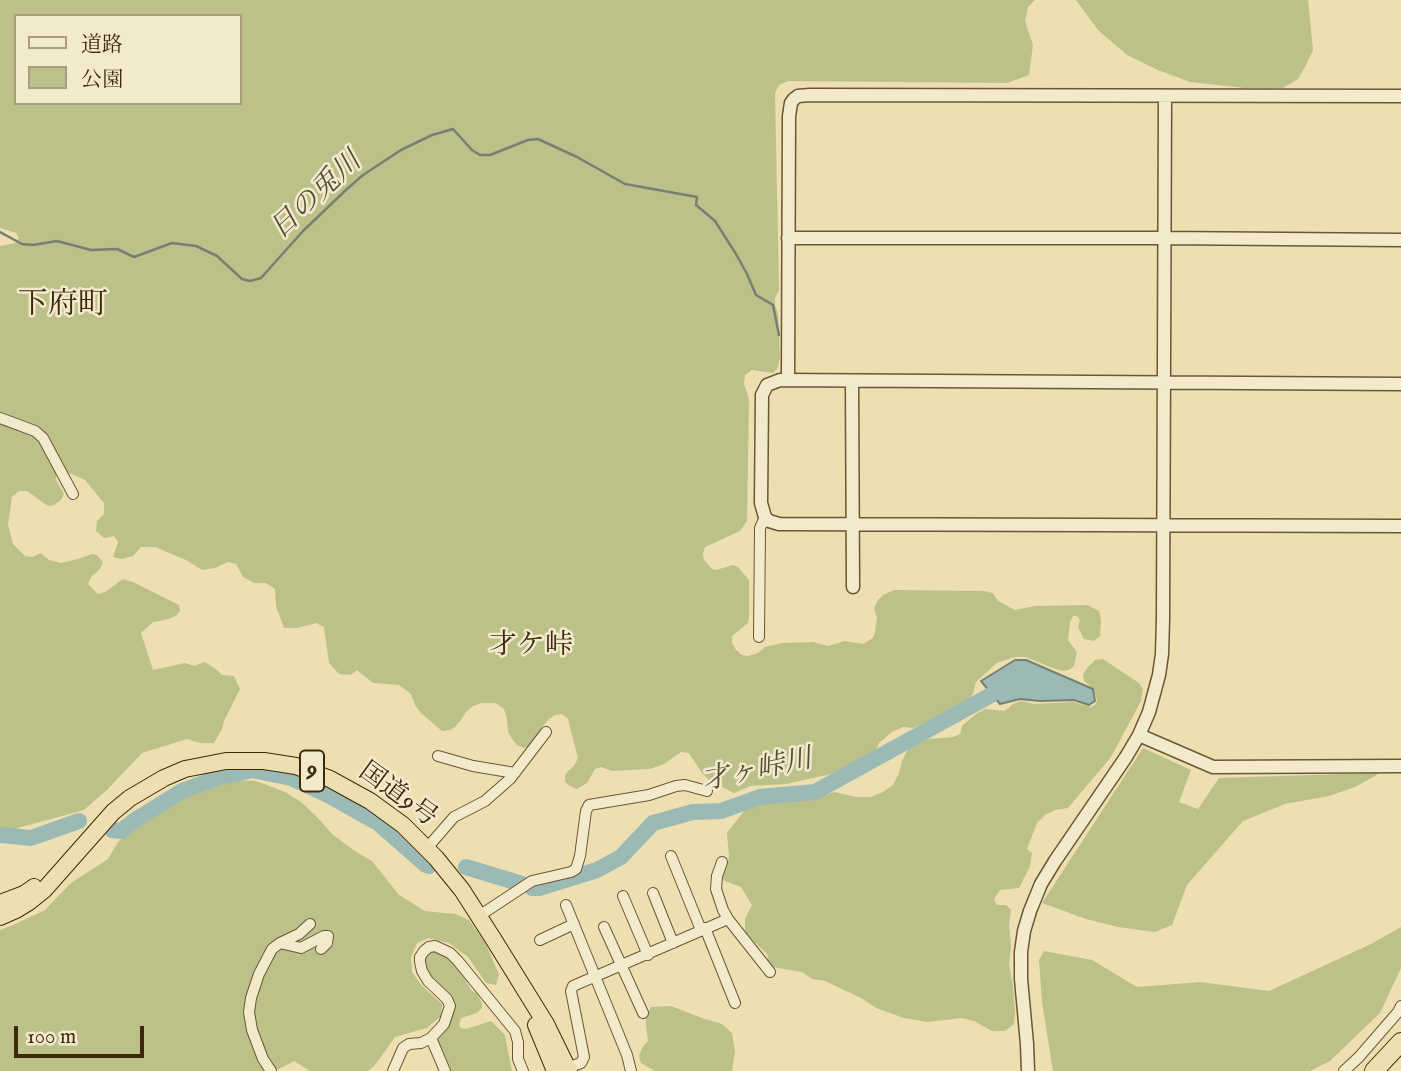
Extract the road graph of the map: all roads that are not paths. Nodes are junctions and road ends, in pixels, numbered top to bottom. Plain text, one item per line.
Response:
1 (1165, 96) junction
2 (1401, 96) edge
3 (788, 238) junction
4 (1165, 238) junction
5 (1401, 240) edge
6 (788, 380) junction
7 (852, 381) junction
8 (1164, 382) junction
9 (1401, 384) edge
10 (0, 418) edge
11 (73, 494) dead end
12 (765, 517) junction
13 (852, 524) junction
14 (1164, 525) junction
15 (1401, 526) edge
16 (852, 587) dead end
17 (759, 636) dead end
18 (546, 732) dead end
19 (1139, 735) junction
20 (438, 756) dead end
21 (1401, 766) edge
22 (515, 773) junction
23 (707, 791) dead end
24 (427, 848) junction
25 (671, 856) dead end
26 (70, 861) junction
27 (722, 862) dead end
28 (653, 893) dead end
29 (623, 896) dead end
30 (0, 903) edge
31 (566, 905) dead end
32 (478, 916) junction
33 (0, 917) edge
34 (728, 919) junction
35 (310, 924) dead end
36 (574, 924) junction
37 (604, 927) dead end
38 (703, 929) junction
39 (540, 940) dead end
40 (280, 943) junction
41 (673, 943) junction
42 (321, 949) dead end
43 (648, 955) junction
44 (622, 966) junction
45 (771, 971) dead end
46 (596, 977) junction
47 (735, 1003) dead end
48 (1401, 1006) edge
49 (643, 1013) dead end
50 (431, 1038) junction
51 (1401, 1042) edge
52 (1401, 1060) edge
53 (562, 1070) edge
54 (271, 1071) edge
55 (393, 1071) edge
56 (444, 1071) edge
57 (523, 1071) edge
58 (631, 1071) edge
59 (1028, 1071) edge
60 (1344, 1071) edge
61 (1374, 1071) edge
62 (1391, 1071) edge

1 - 2 street
1 - 3 street
1 - 4 street
3 - 4 street
3 - 6 street
4 - 5 street
4 - 8 street
6 - 7 street
6 - 12 street
7 - 8 street
7 - 13 street
8 - 9 street
8 - 14 street
10 - 11 street
12 - 13 street
12 - 17 street
13 - 14 street
13 - 16 street
14 - 15 street
14 - 19 street
18 - 22 street
19 - 21 street
19 - 59 street
20 - 22 street
22 - 24 street
23 - 32 street
24 - 26 highway, 国道9号 / 9
24 - 32 highway, 国道9号 / 9
25 - 38 street
26 - 30 highway, 国道9号 / 9
26 - 33 highway, 国道9号 / 9
27 - 34 street
28 - 41 street
29 - 43 street
31 - 36 street
32 - 53 highway, 国道9号 / 9
34 - 38 street
34 - 45 street
35 - 40 street
36 - 39 street
36 - 46 street
37 - 44 street
38 - 41 street
38 - 47 street
40 - 42 street
40 - 54 street
41 - 43 street
43 - 44 street
44 - 46 street
44 - 49 street
46 - 53 street
46 - 58 street
48 - 60 street
50 - 55 street
50 - 56 street
50 - 57 street
51 - 61 highway
52 - 62 highway

